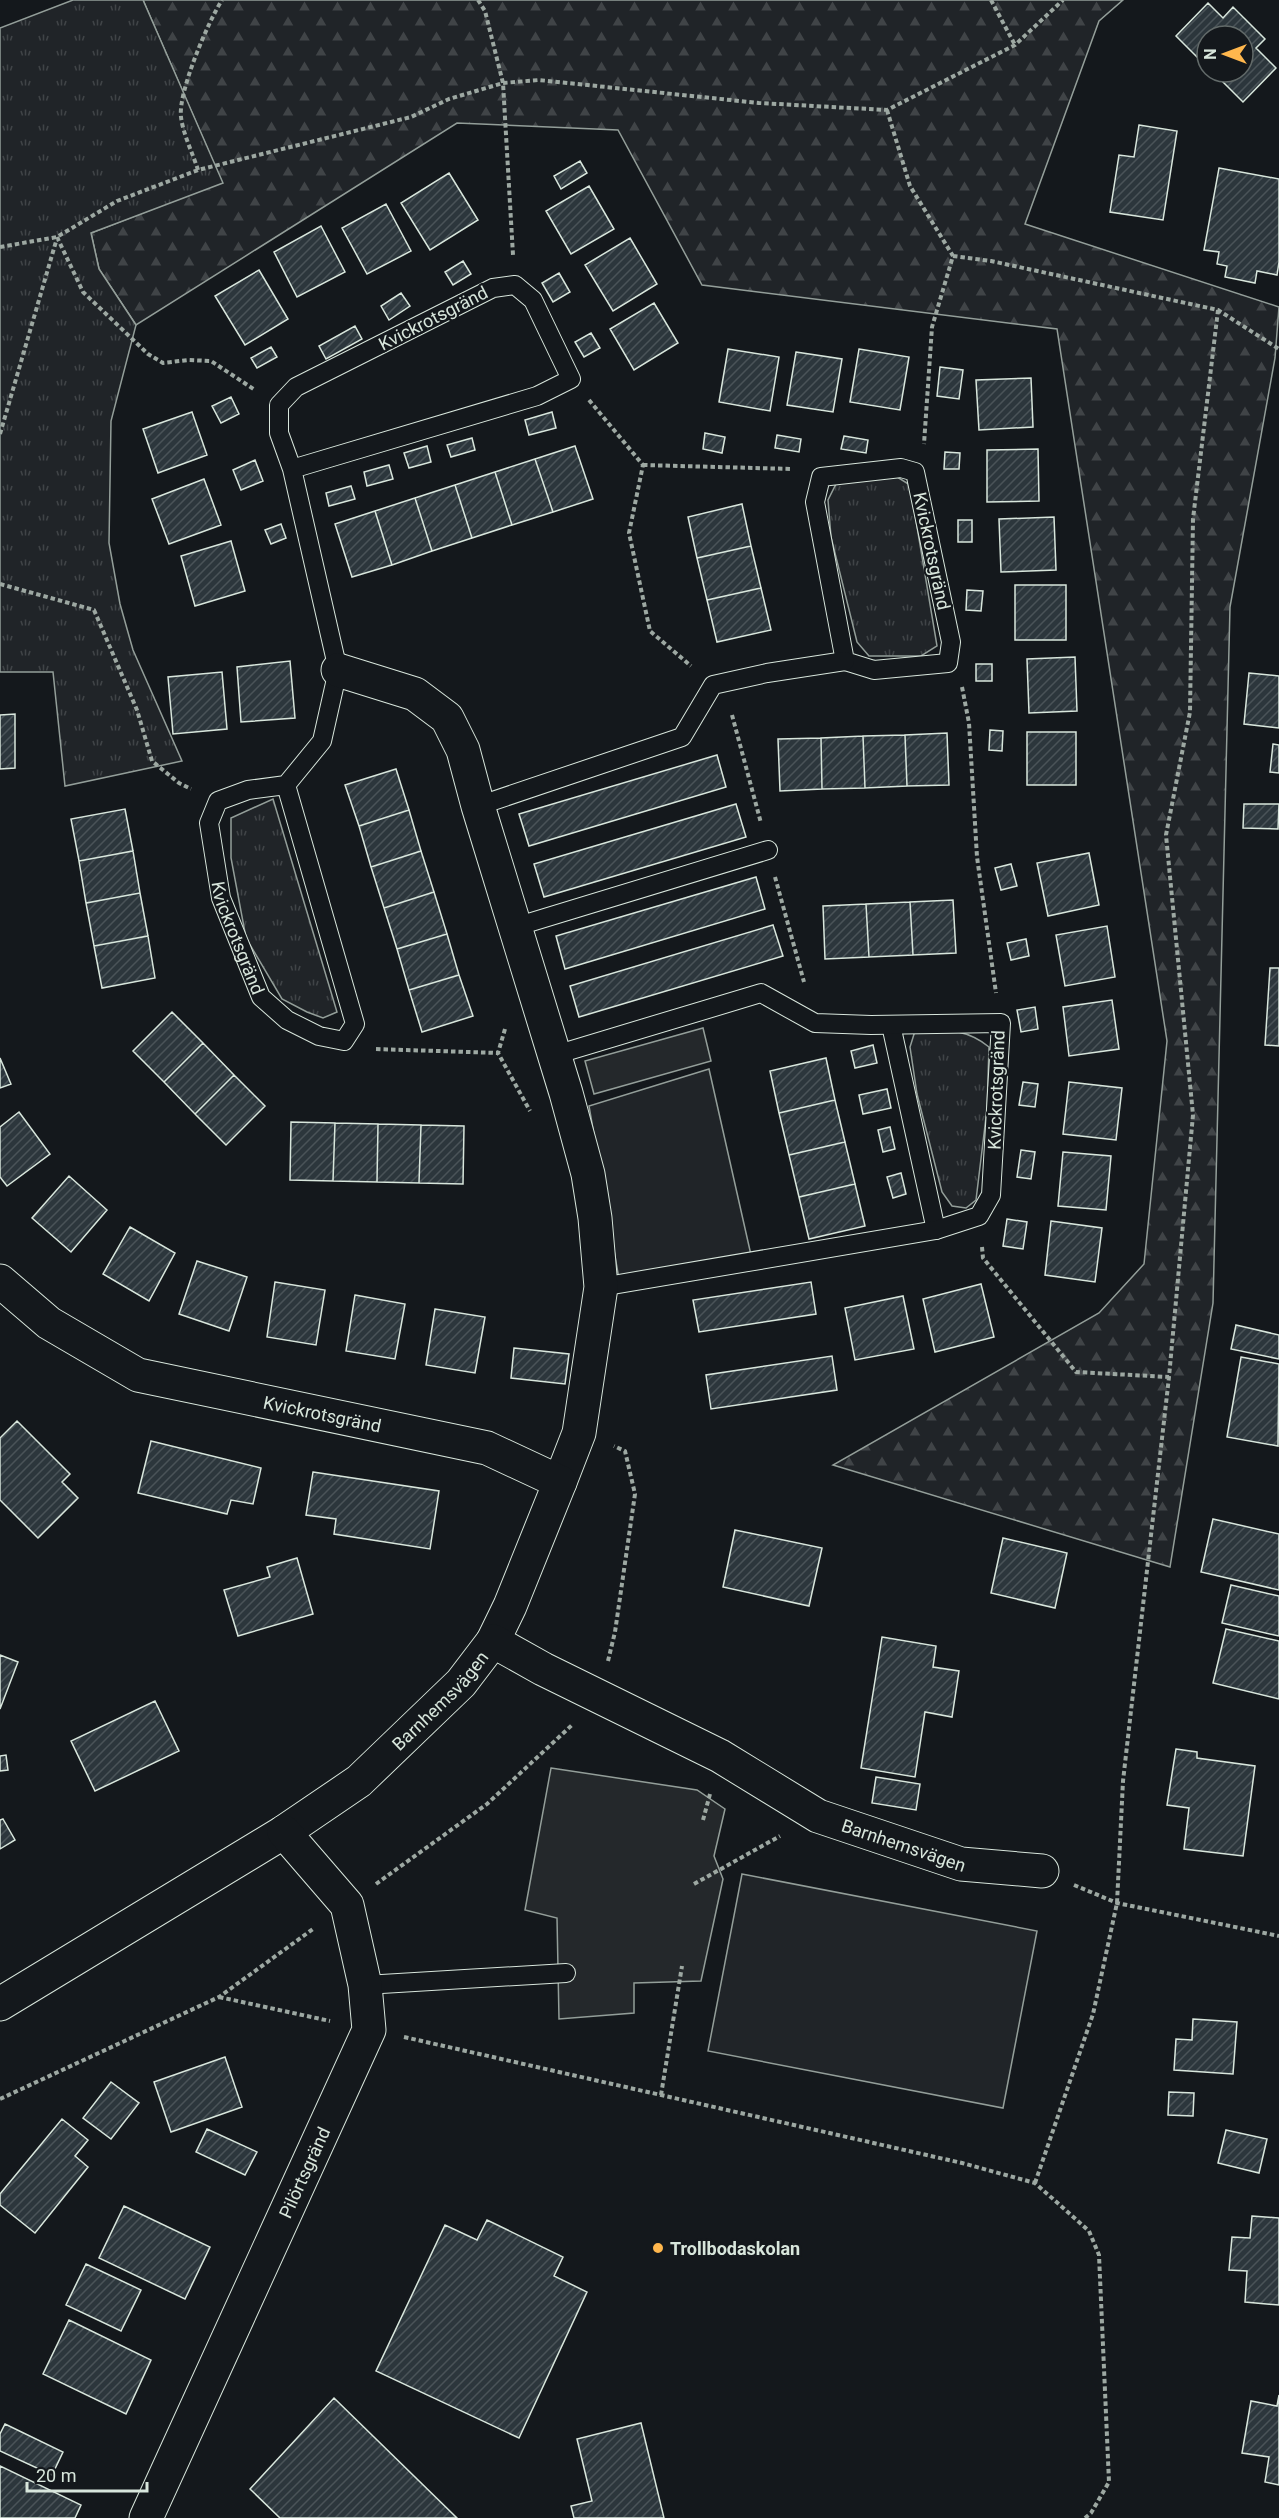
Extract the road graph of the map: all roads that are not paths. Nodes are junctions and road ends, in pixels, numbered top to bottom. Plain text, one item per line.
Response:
1 (292, 469) junction
2 (845, 661) junction
3 (338, 670) junction
4 (286, 785) junction
5 (478, 806) junction
6 (768, 850) dead end
7 (515, 927) junction
8 (891, 1025) junction
9 (555, 1055) junction
10 (936, 1230) junction
11 (0, 1281) edge
12 (601, 1287) junction
13 (560, 1482) junction
14 (493, 1641) junction
15 (284, 1832) junction
16 (1042, 1871) road end
17 (566, 1973) dead end
18 (364, 1985) junction
19 (0, 2004) edge
20 (146, 2518) edge

1 - 1 lane, Kvickrotsgränd
1 - 3 lane
2 - 2 lane, Kvickrotsgränd
2 - 5 lane
3 - 4 lane
3 - 5 street
4 - 4 lane, Kvickrotsgränd
5 - 7 street
6 - 7 lane
7 - 9 street
8 - 9 lane, Kvickrotsgränd
8 - 10 lane
8 - 10 lane, Kvickrotsgränd
9 - 12 street
10 - 12 lane
11 - 13 street, Kvickrotsgränd
12 - 13 street
13 - 14 street
14 - 15 street, Barnhemsvägen
14 - 16 street, Barnhemsvägen
15 - 18 street
15 - 19 street, Barnhemsvägen
17 - 18 lane
18 - 20 street, Pilörtsgränd

